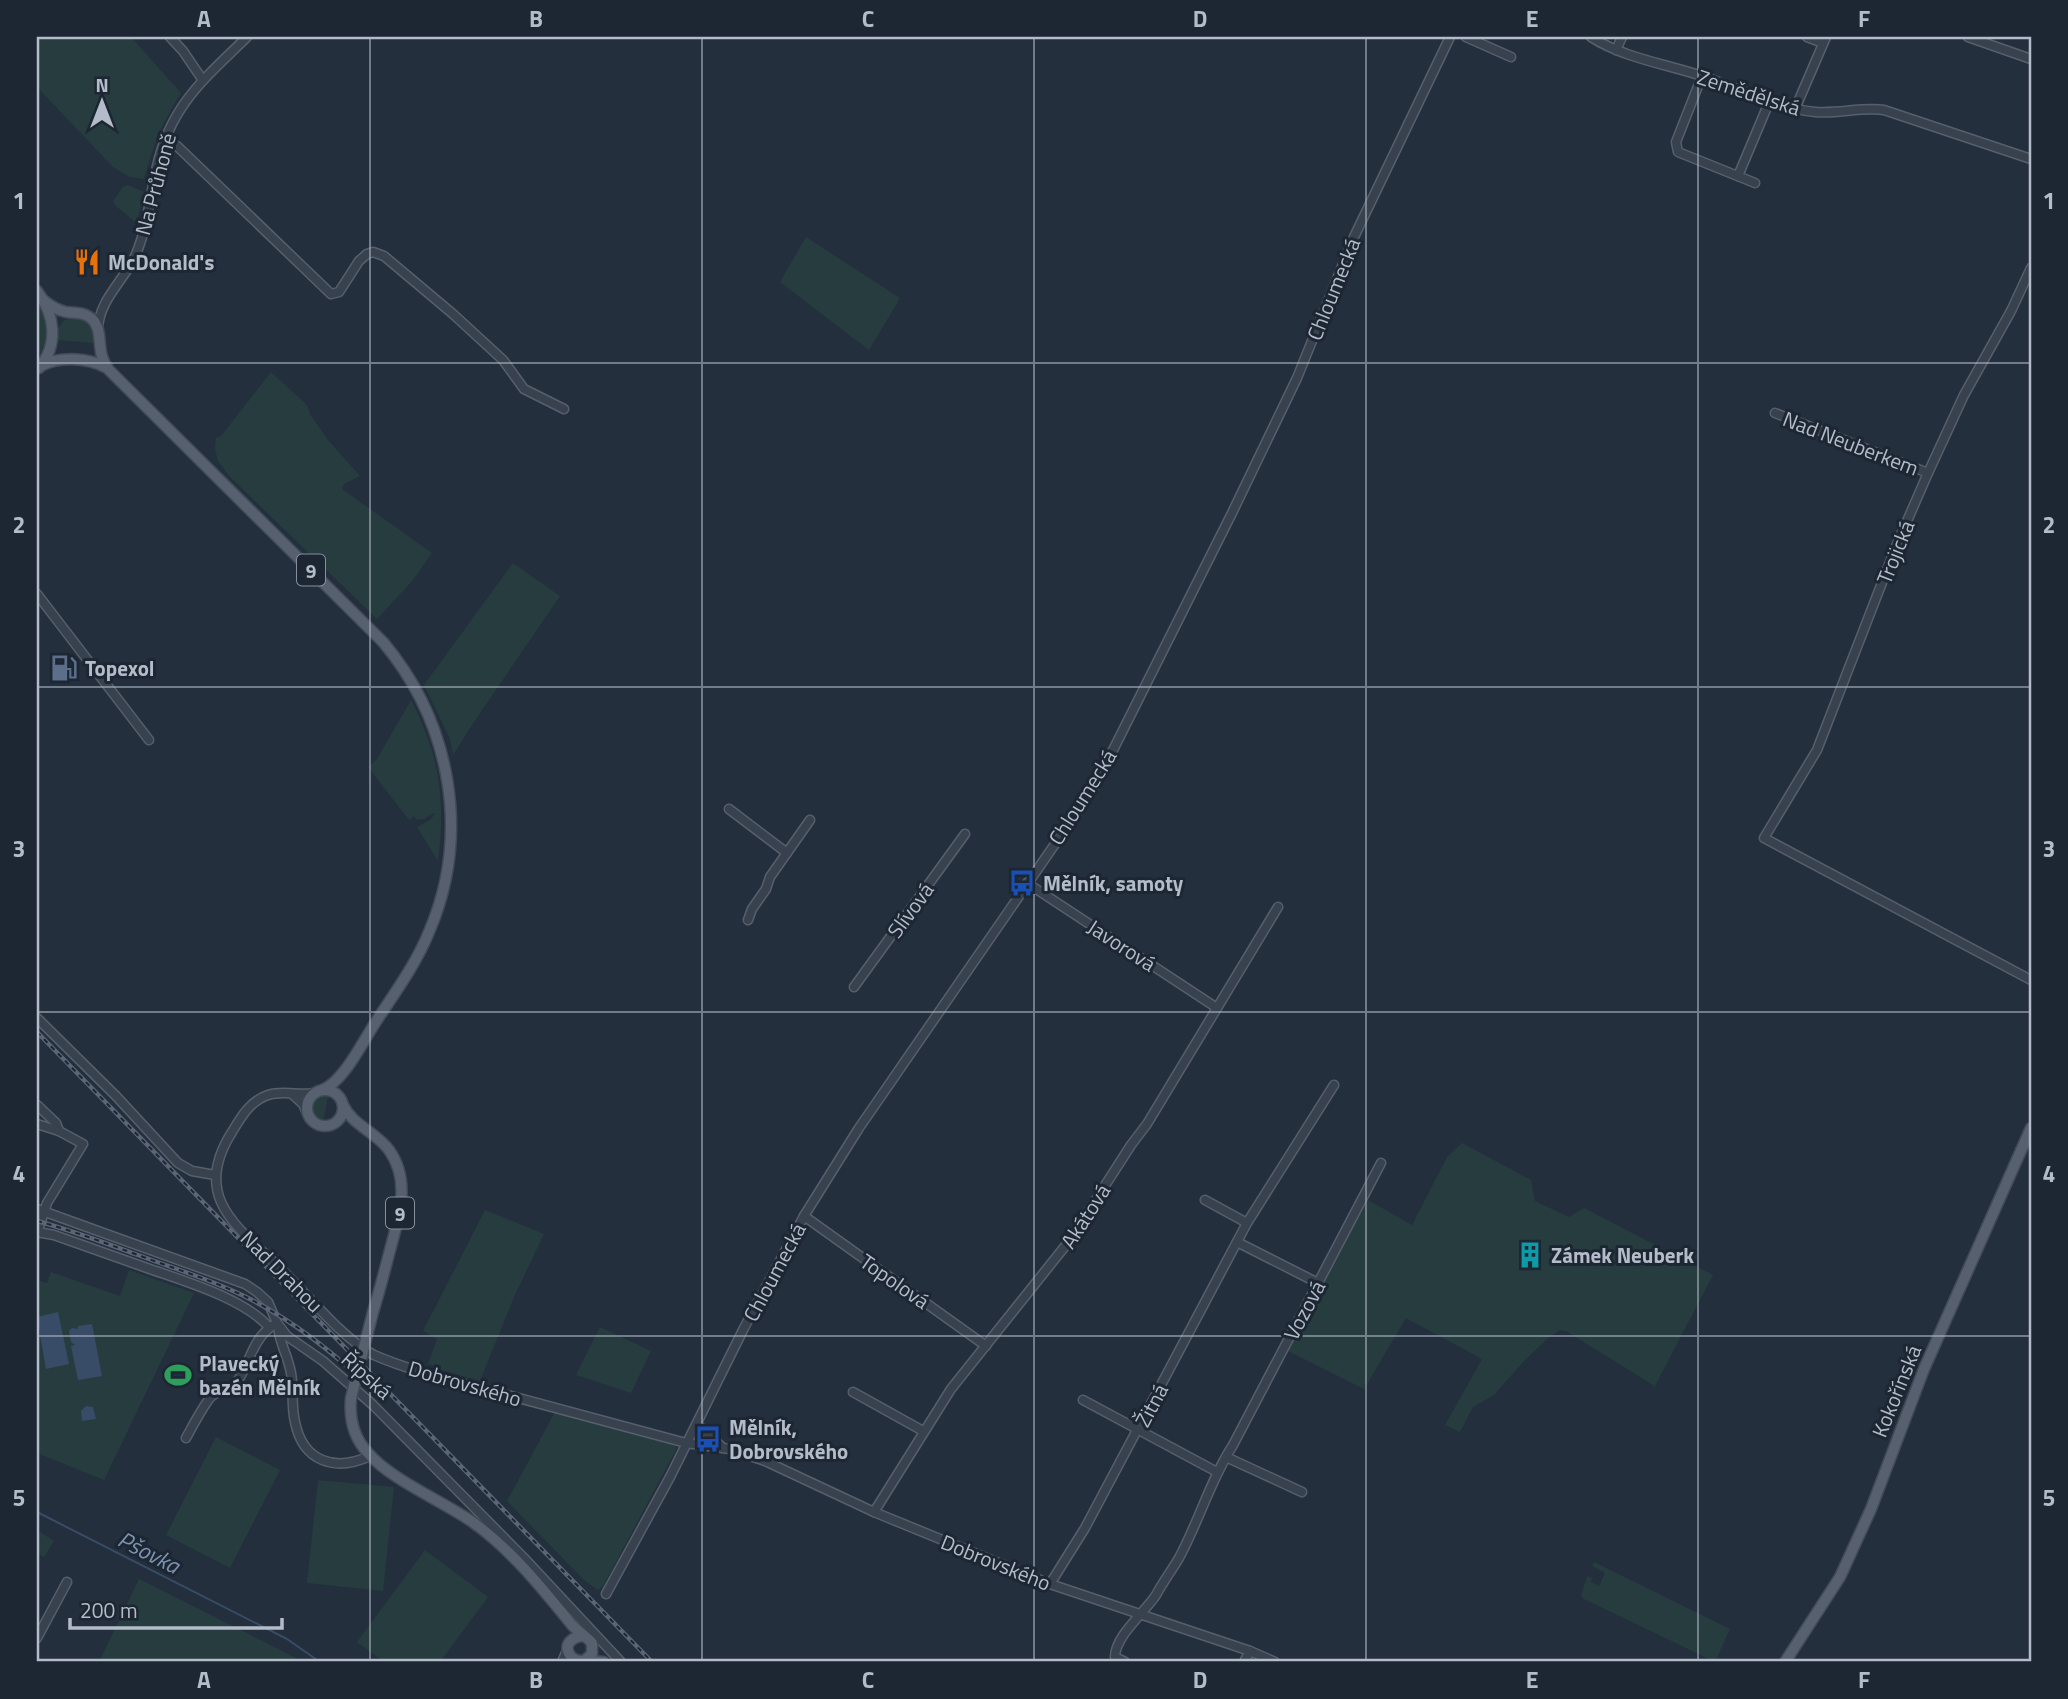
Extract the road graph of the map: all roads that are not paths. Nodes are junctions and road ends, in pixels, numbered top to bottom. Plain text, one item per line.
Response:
1 (170, 37) edge
2 (1450, 37) edge
3 (1466, 37) edge
4 (1591, 37) edge
5 (1622, 37) edge
6 (1807, 37) edge
7 (1968, 37) edge
8 (243, 40) edge
9 (1824, 40) edge
10 (1616, 50) junction
11 (1511, 57) dead end
12 (2031, 59) edge
13 (1702, 76) junction
14 (202, 79) junction
15 (1770, 100) junction
16 (1794, 109) junction
17 (164, 140) junction
18 (2031, 159) edge
19 (1738, 176) junction
20 (1755, 183) dead end
21 (2031, 268) edge
22 (40, 295) edge
23 (106, 300) junction
24 (77, 313) junction
25 (98, 329) junction
26 (52, 334) junction
27 (99, 342) junction
28 (67, 359) junction
29 (81, 360) junction
30 (38, 369) edge
31 (109, 370) junction
32 (565, 410) dead end
33 (1775, 413) dead end
34 (1928, 473) junction
35 (37, 594) edge
36 (149, 740) dead end
37 (729, 809) dead end
38 (810, 820) dead end
39 (965, 834) dead end
40 (787, 853) junction
41 (1027, 883) junction
42 (1278, 907) dead end
43 (747, 920) dead end
44 (2031, 980) edge
45 (855, 987) dead end
46 (1217, 1008) junction
47 (37, 1018) edge
48 (344, 1071) junction
49 (1334, 1085) dead end
50 (319, 1091) junction
51 (290, 1094) junction
52 (341, 1102) junction
53 (37, 1105) edge
54 (307, 1113) junction
55 (37, 1124) edge
56 (334, 1124) junction
57 (361, 1125) junction
58 (2031, 1128) edge
59 (59, 1131) junction
60 (1381, 1163) dead end
61 (215, 1175) junction
62 (1205, 1200) dead end
63 (40, 1210) edge
64 (804, 1216) junction
65 (1247, 1223) junction
66 (37, 1232) edge
67 (1237, 1242) junction
68 (1318, 1283) junction
69 (273, 1325) junction
70 (986, 1346) junction
71 (372, 1353) joint
72 (853, 1392) dead end
73 (1083, 1400) dead end
74 (697, 1423) junction
75 (1138, 1430) junction
76 (923, 1431) junction
77 (186, 1438) dead end
78 (687, 1443) junction
79 (723, 1448) junction
80 (370, 1456) junction
81 (1226, 1457) junction
82 (1217, 1472) junction
83 (1302, 1492) dead end
84 (476, 1511) junction
85 (874, 1512) junction
86 (501, 1546) junction
87 (67, 1582) dead end
88 (1050, 1584) junction
89 (606, 1594) dead end
90 (554, 1602) junction
91 (1140, 1615) junction
92 (584, 1636) junction
93 (37, 1638) edge
94 (569, 1645) junction
95 (593, 1646) junction
96 (1250, 1651) junction
97 (580, 1661) edge
98 (562, 1662) edge
99 (604, 1662) edge
100 (612, 1662) edge
101 (621, 1662) edge
102 (1125, 1662) edge
103 (1244, 1662) edge
104 (1275, 1662) edge
105 (1785, 1662) edge

1 - 14 street
2 - 41 street, Chloumecká
3 - 11 street
4 - 10 street, Zemědělská
5 - 10 street
6 - 9 street
7 - 12 street
8 - 14 street, Na Průhoně
9 - 16 street
10 - 13 street, Zemědělská
13 - 15 street, Zemědělská
13 - 19 street
14 - 17 street, Na Průhoně
15 - 16 street, Zemědělská
15 - 19 street
16 - 18 street, Zemědělská
17 - 23 street, Na Průhoně
17 - 32 street
19 - 20 street
21 - 34 street, Trojická
22 - 24 main road
22 - 26 main road
23 - 24 street, Na Průhoně
23 - 25 street, Na Průhoně
24 - 25 main road
24 - 26 main road
25 - 27 main road, 9
26 - 28 main road
26 - 30 main road
27 - 29 main road
27 - 31 main road, 9
28 - 29 main road, 9
28 - 30 main road
29 - 31 main road, 9
31 - 48 main road, 9
33 - 34 street, Nad Neuberkem
34 - 44 street, Trojická
35 - 36 street
37 - 40 street
38 - 40 street
39 - 45 street, Slívová
40 - 43 street
41 - 46 street, Javorová
41 - 64 street, Chloumecká
42 - 46 street, Akátová
46 - 70 street, Akátová
47 - 61 street
48 - 50 main road, 9
48 - 52 main road, 9
49 - 65 street, Žitná
50 - 51 street
50 - 52 main road, 9
50 - 54 main road, 9
51 - 54 street
51 - 61 street
52 - 56 main road, 9
52 - 57 main road, 9
53 - 59 street
54 - 56 main road
55 - 59 street
56 - 57 main road
57 - 80 main road, 9, bridge
58 - 105 main road, Kokořínská
59 - 63 street
60 - 68 street, Vozová
61 - 71 street, Nad Drahou
62 - 65 street
63 - 66 street
63 - 69 street, Řípská
64 - 70 street, Topolová
64 - 74 street, Chloumecká
65 - 67 street, Žitná
66 - 69 street
67 - 68 street
67 - 75 street, Žitná
68 - 81 street, Vozová
69 - 77 street
69 - 80 street
69 - 84 street, Řípská
70 - 76 street, Akátová
71 - 78 street, Dobrovského
72 - 76 street
73 - 75 street
74 - 78 street, Chloumecká
74 - 79 street, Dobrovského
75 - 82 street
75 - 88 street, Žitná
76 - 85 street, Akátová
78 - 79 street, Dobrovského
78 - 89 street, Chloumecká
79 - 85 street, Dobrovského
80 - 86 main road, 9
81 - 82 street, Vozová
81 - 83 street
82 - 91 street, Vozová
84 - 86 street
84 - 101 street, Řípská
85 - 88 street, Dobrovského
86 - 90 main road, 9
87 - 93 street
88 - 91 street, Dobrovského
90 - 92 main road, 9
90 - 94 main road, 9
91 - 96 street, Dobrovského
91 - 102 street, Vozová
92 - 94 main road
92 - 95 main road, 9
94 - 97 main road, 9
94 - 98 street
95 - 97 main road
95 - 100 main road, 9
96 - 103 street
96 - 104 street, Dobrovského
97 - 99 main road

